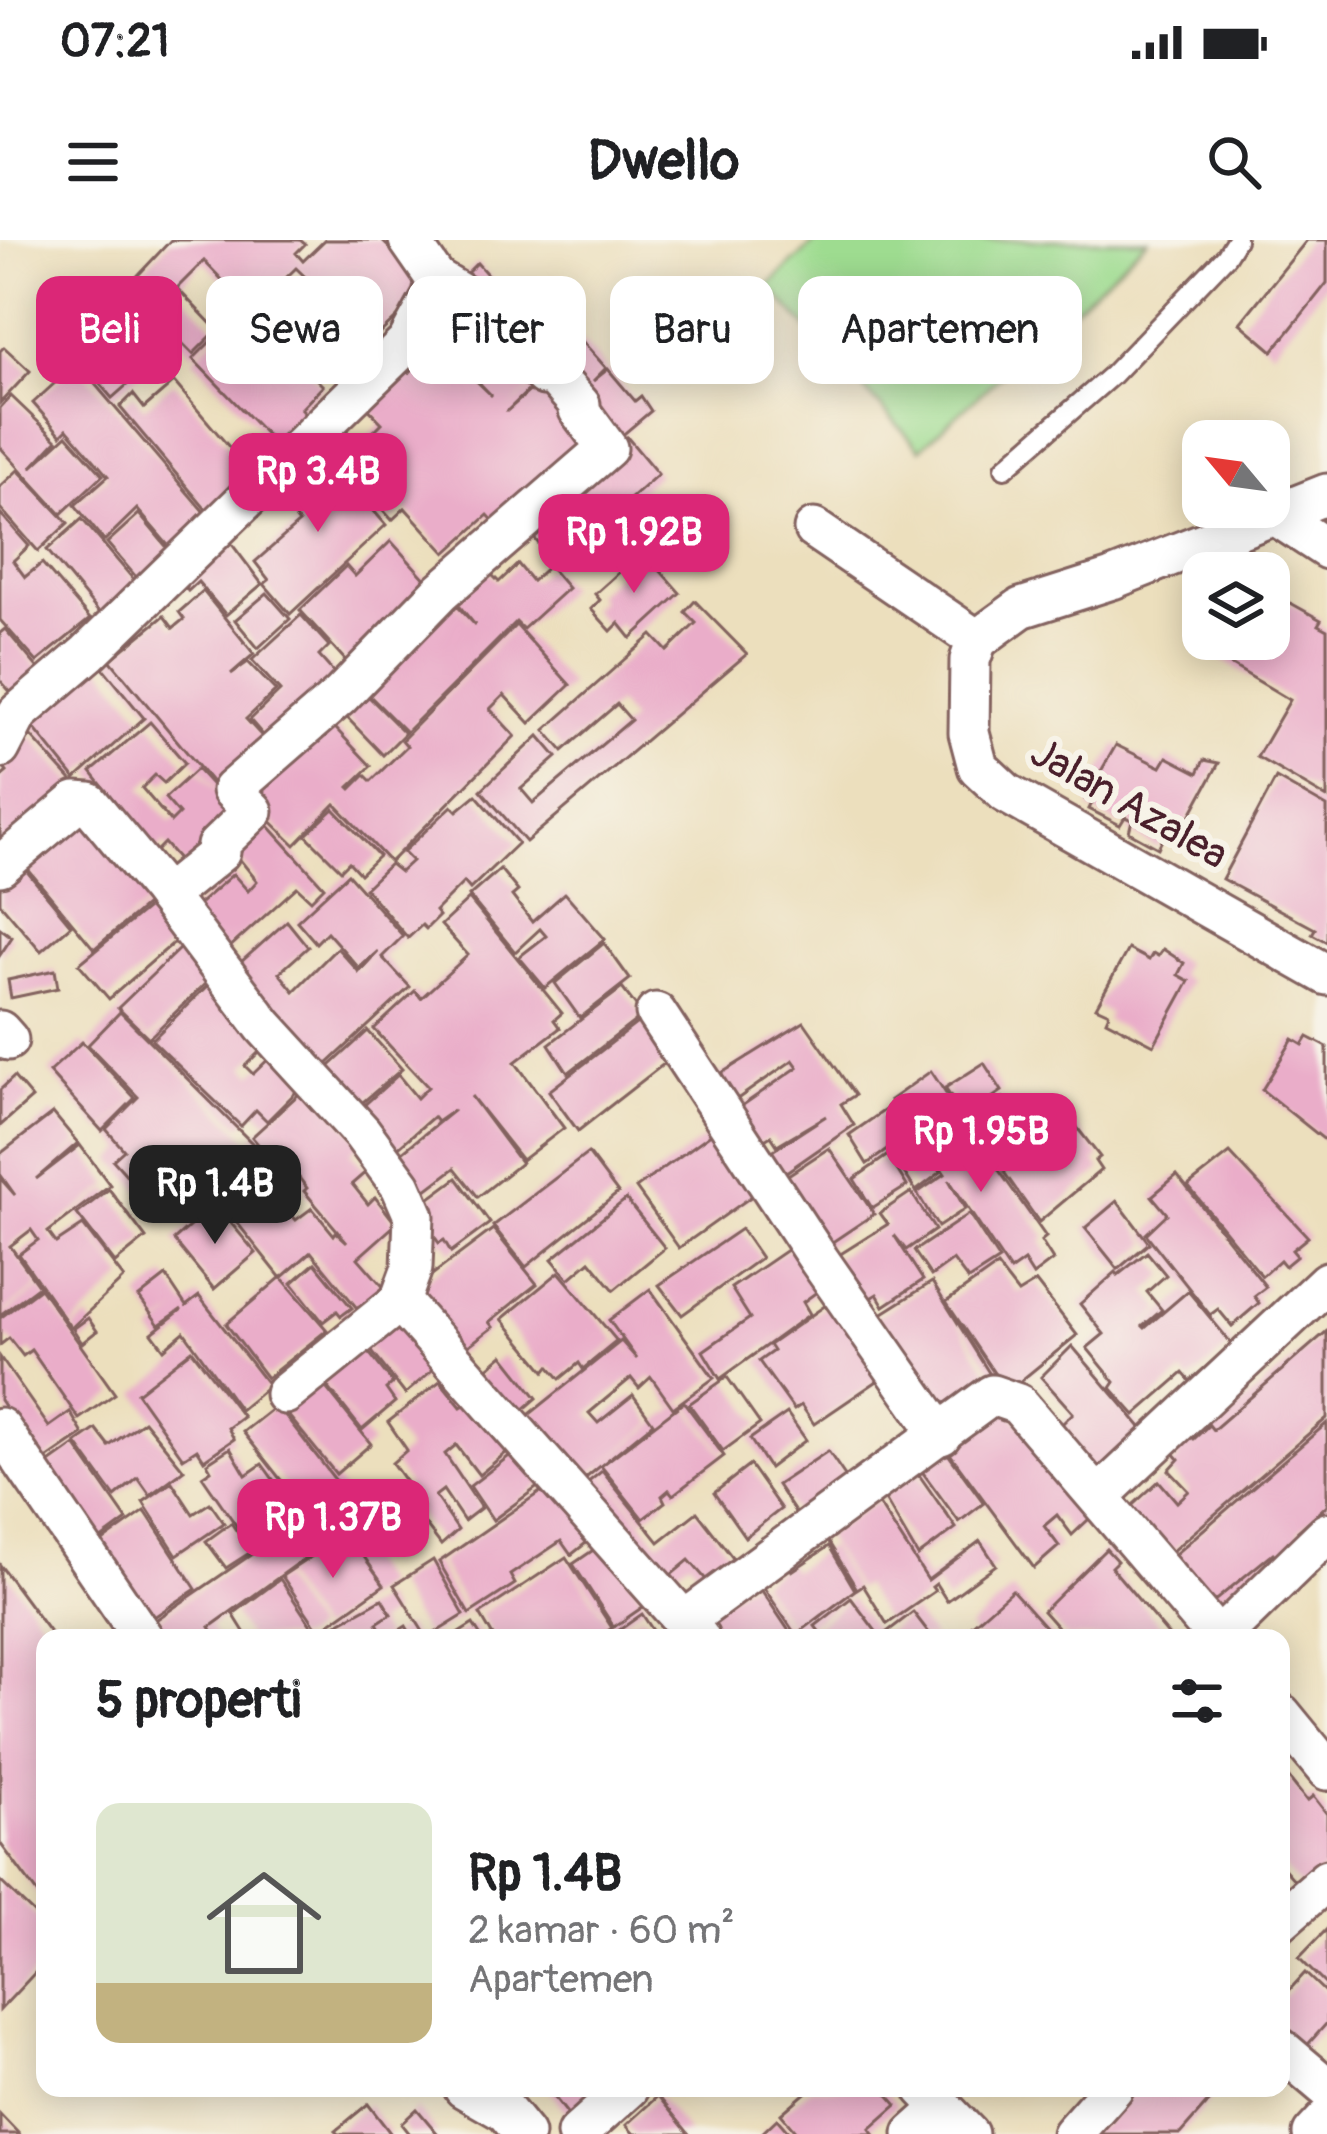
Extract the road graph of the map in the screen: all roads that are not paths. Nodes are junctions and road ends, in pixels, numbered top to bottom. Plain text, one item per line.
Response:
1 (409, 240) edge
2 (1236, 240) edge
3 (435, 276) edge
4 (407, 343) edge
5 (561, 384) edge
6 (1005, 468) dead end
7 (1327, 494) edge
8 (1290, 509) edge
9 (1290, 525) edge
10 (1242, 528) edge
11 (814, 529) dead end
12 (1327, 550) edge
13 (974, 650) junction
14 (0, 748) edge
15 (0, 866) edge
16 (166, 896) junction
17 (1327, 975) edge
18 (656, 1012) dead end
19 (1327, 1282) edge
20 (400, 1301) junction
21 (285, 1394) dead end
22 (0, 1427) edge
23 (941, 1436) junction
24 (1100, 1495) junction
25 (1327, 1533) edge
26 (137, 1629) edge
27 (691, 1629) edge
28 (1212, 1629) edge
29 (1228, 1629) edge
30 (1290, 1725) edge
31 (1327, 1770) edge
32 (1327, 1880) edge
33 (1290, 1912) edge
34 (1290, 2057) edge
35 (1327, 2088) edge
36 (480, 2097) edge
37 (618, 2097) edge
38 (1098, 2097) edge
39 (1327, 2119) edge
40 (524, 2134) edge
41 (577, 2134) edge
42 (1072, 2134) edge
43 (1313, 2134) edge

1 - 3 street
2 - 6 lane
4 - 14 street
5 - 16 street
7 - 8 street
9 - 12 street
10 - 13 street
11 - 13 street
13 - 17 street, Jalan Azalea
15 - 16 street
16 - 20 street
18 - 23 street
19 - 24 street
20 - 21 street
20 - 27 street
22 - 26 street
23 - 24 street
23 - 27 street
24 - 28 street
25 - 29 street
30 - 31 street
32 - 33 street
34 - 35 street
36 - 40 street
37 - 41 street
38 - 42 street
39 - 43 street

